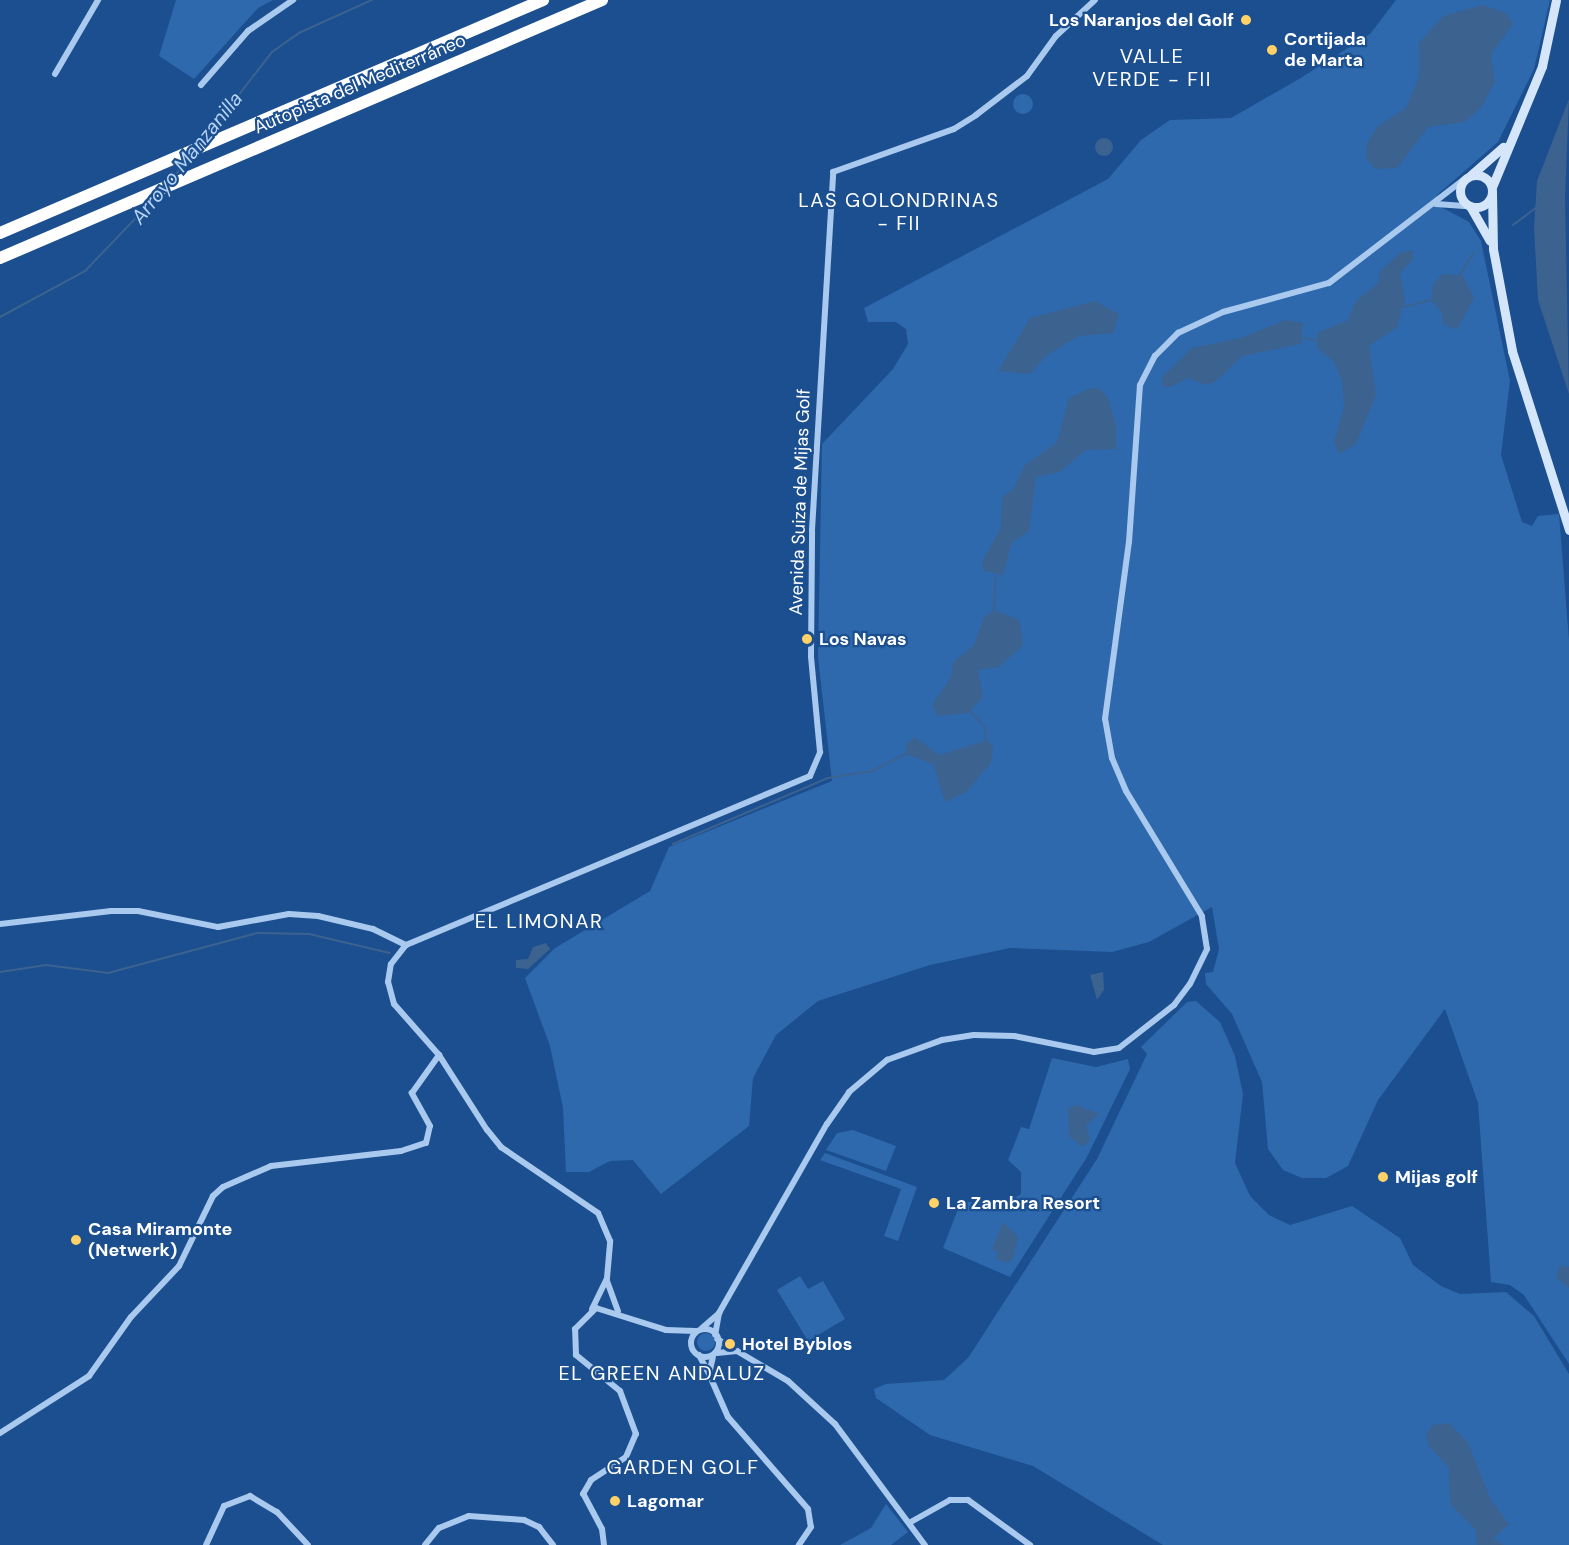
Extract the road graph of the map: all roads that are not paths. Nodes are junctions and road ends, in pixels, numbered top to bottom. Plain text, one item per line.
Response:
1 (98, 0) edge
2 (293, 0) edge
3 (543, 0) edge
4 (602, 0) edge
5 (1095, 0) edge
6 (1556, 0) edge
7 (55, 74) dead end
8 (201, 85) dead end
9 (1510, 137) junction
10 (1468, 176) junction
11 (1492, 190) junction
12 (1430, 206) junction
13 (1469, 206) junction
14 (0, 233) edge
15 (1493, 249) junction
16 (0, 258) edge
17 (1569, 530) edge
18 (0, 924) edge
19 (406, 945) junction
20 (440, 1055) junction
21 (607, 1278) junction
22 (592, 1309) junction
23 (618, 1311) junction
24 (719, 1313) junction
25 (699, 1330) junction
26 (716, 1338) junction
27 (737, 1351) junction
28 (699, 1354) junction
29 (715, 1355) junction
30 (709, 1374) junction
31 (0, 1433) edge
32 (909, 1523) junction
33 (206, 1545) edge
34 (308, 1545) edge
35 (425, 1545) edge
36 (553, 1545) edge
37 (604, 1545) edge
38 (799, 1545) edge
39 (925, 1545) edge
40 (1030, 1545) edge

1 - 7 street
2 - 8 street
3 - 14 highway, Autopista del Mediterráneo
4 - 16 highway, Autopista del Mediterráneo
5 - 19 street, Avenida Suiza de Mijas Golf
6 - 9 street
9 - 10 street
9 - 11 street
10 - 11 street
10 - 12 street
10 - 13 street
11 - 13 street
11 - 15 street
12 - 13 street
12 - 24 street
13 - 15 street
15 - 17 street
18 - 19 street
19 - 20 street, Avenida Suiza de Mijas Golf
20 - 21 street
20 - 31 street
21 - 22 street
21 - 23 street
22 - 23 street
22 - 37 street
23 - 25 street
24 - 25 street
24 - 26 street
25 - 26 street
25 - 28 street
26 - 27 street
26 - 29 street
27 - 29 street
27 - 32 street
28 - 29 street
28 - 30 street
29 - 30 street
30 - 38 street
32 - 39 street
32 - 40 street
33 - 34 street
35 - 36 street

